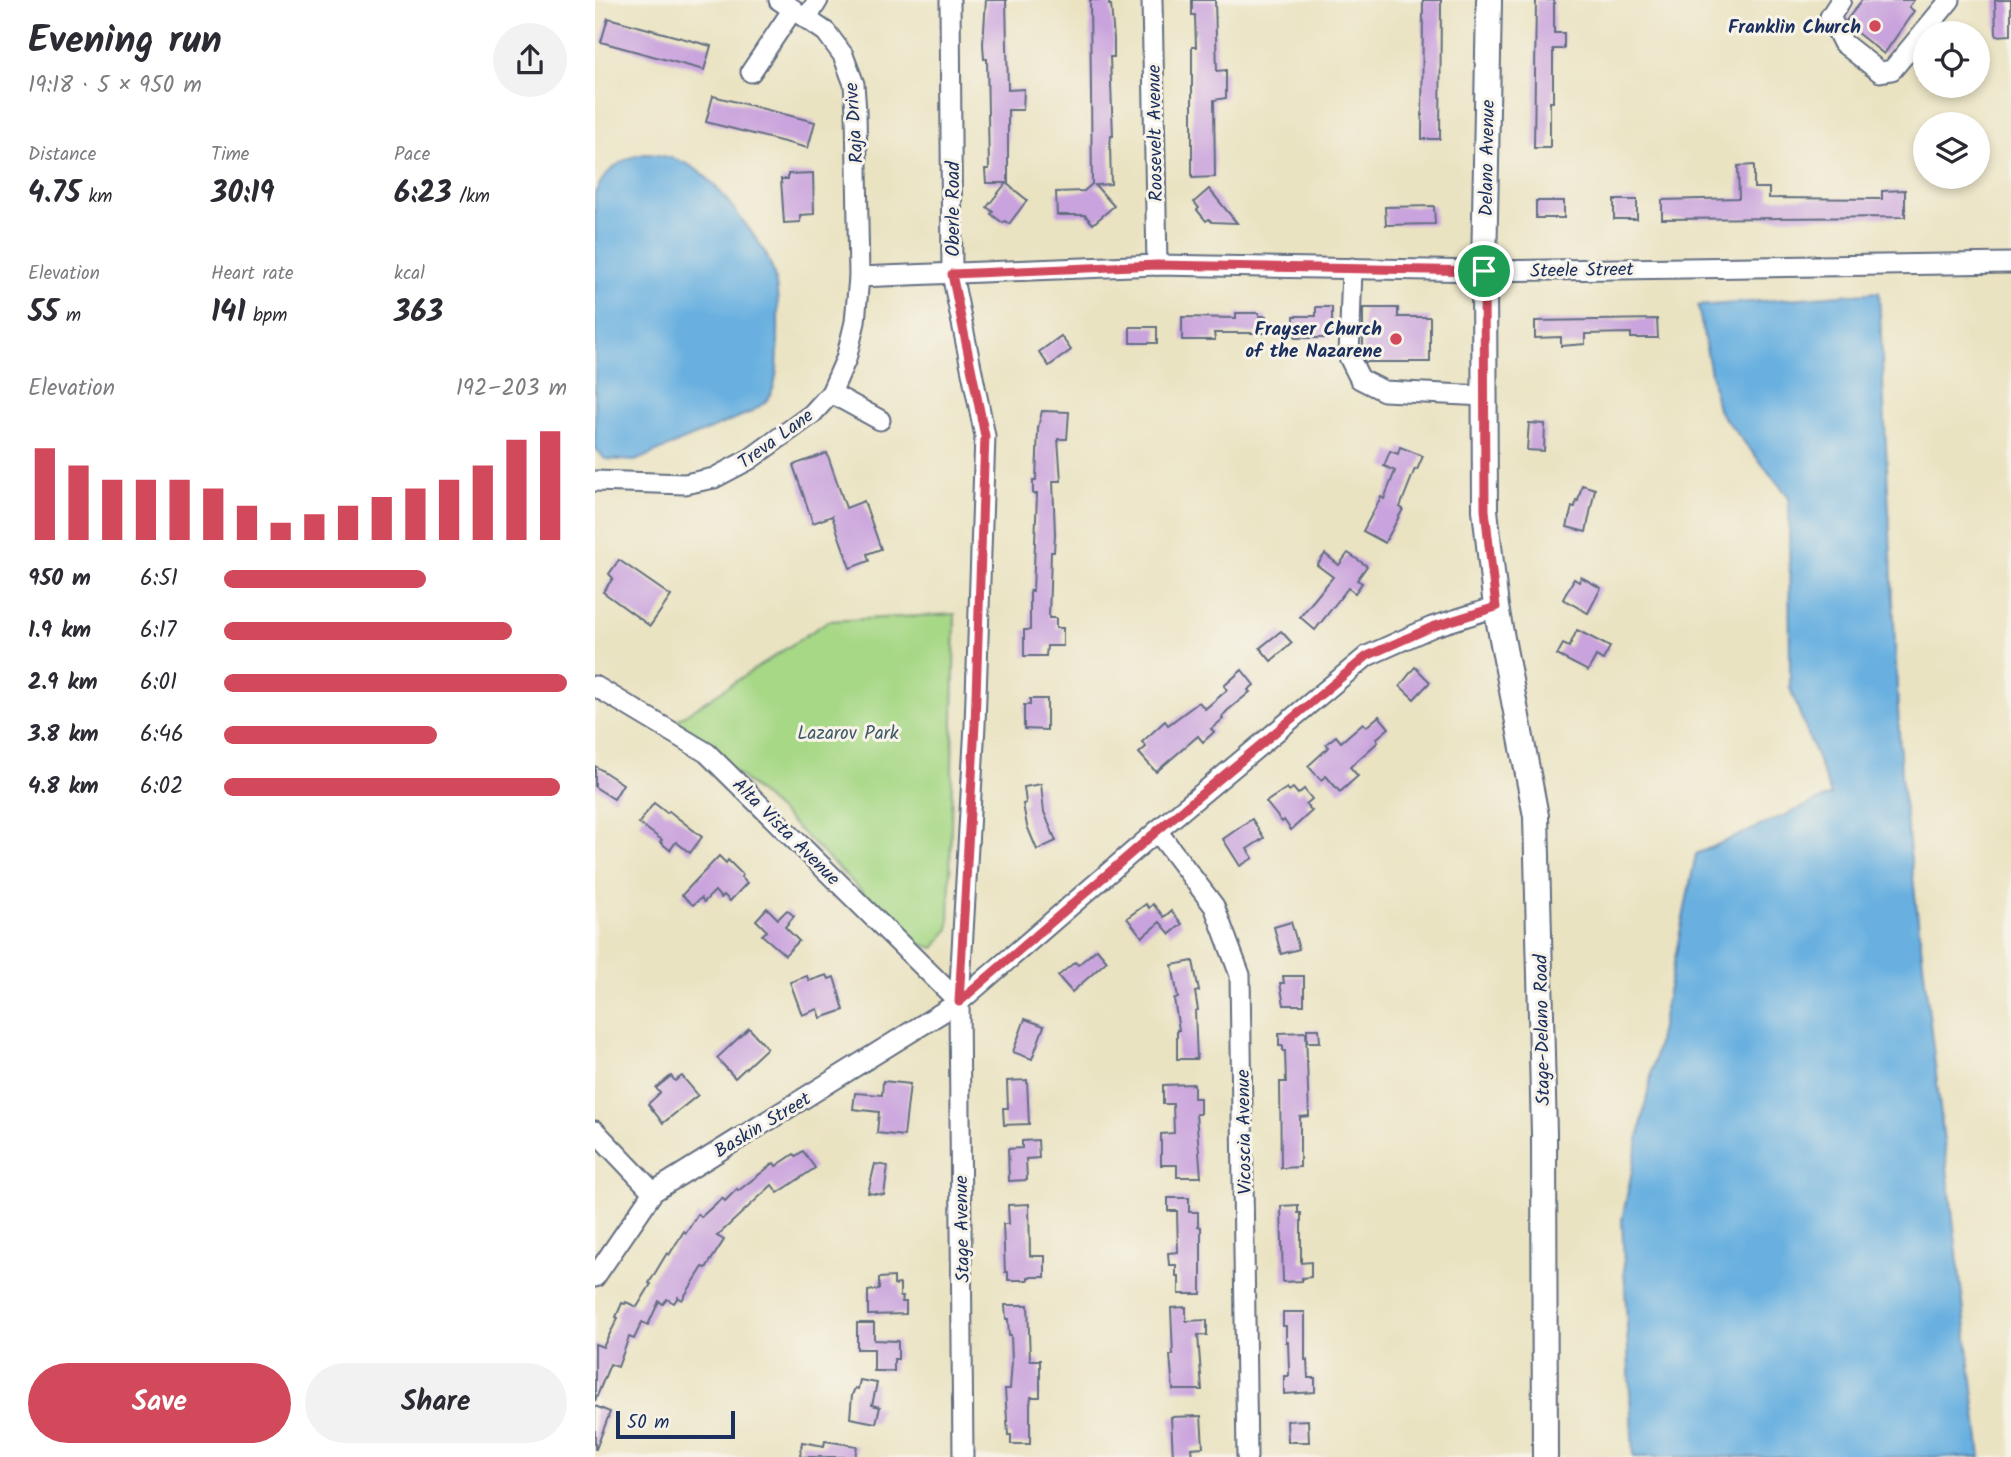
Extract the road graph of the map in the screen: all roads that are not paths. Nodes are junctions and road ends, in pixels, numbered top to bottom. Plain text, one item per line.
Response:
1 (818, 0) edge
2 (950, 0) edge
3 (1152, 0) edge
4 (1489, 0) edge
5 (1841, 0) edge
6 (1950, 0) edge
7 (793, 9) edge
8 (751, 72) dead end
9 (2011, 263) edge
10 (1157, 265) junction
11 (1352, 268) junction
12 (1484, 271) junction
13 (952, 274) junction
14 (859, 276) junction
15 (831, 393) junction
16 (1485, 396) junction
17 (880, 420) dead end
18 (595, 481) edge
19 (1496, 607) junction
20 (595, 686) edge
21 (1157, 831) junction
22 (959, 1002) junction
23 (595, 1131) edge
24 (653, 1192) junction
25 (595, 1277) edge
26 (963, 1457) edge
27 (1247, 1457) edge
28 (1545, 1457) edge

1 - 7 street
2 - 13 street, Oberle Road
3 - 10 street, Roosevelt Avenue
4 - 12 main road, Delano Avenue
5 - 6 street
7 - 8 street
7 - 14 street, Raja Drive
9 - 12 street, Steele Street
10 - 11 street, Steele Street
10 - 13 street, Steele Street
11 - 12 street, Steele Street
11 - 16 street
12 - 16 main road, Delano Avenue
13 - 14 street, Steele Street
13 - 22 street, Oberle Road
14 - 15 street, Treva Lane
15 - 17 street
15 - 18 street, Treva Lane
16 - 19 main road, Delano Avenue
19 - 21 street
19 - 28 main road, Stage-Delano Road
20 - 22 street, Alta Vista Avenue
21 - 22 street
21 - 27 street, Vicoscia Avenue
22 - 24 street, Baskin Street
22 - 26 street, Stage Avenue
23 - 24 street
24 - 25 street, Baskin Street

